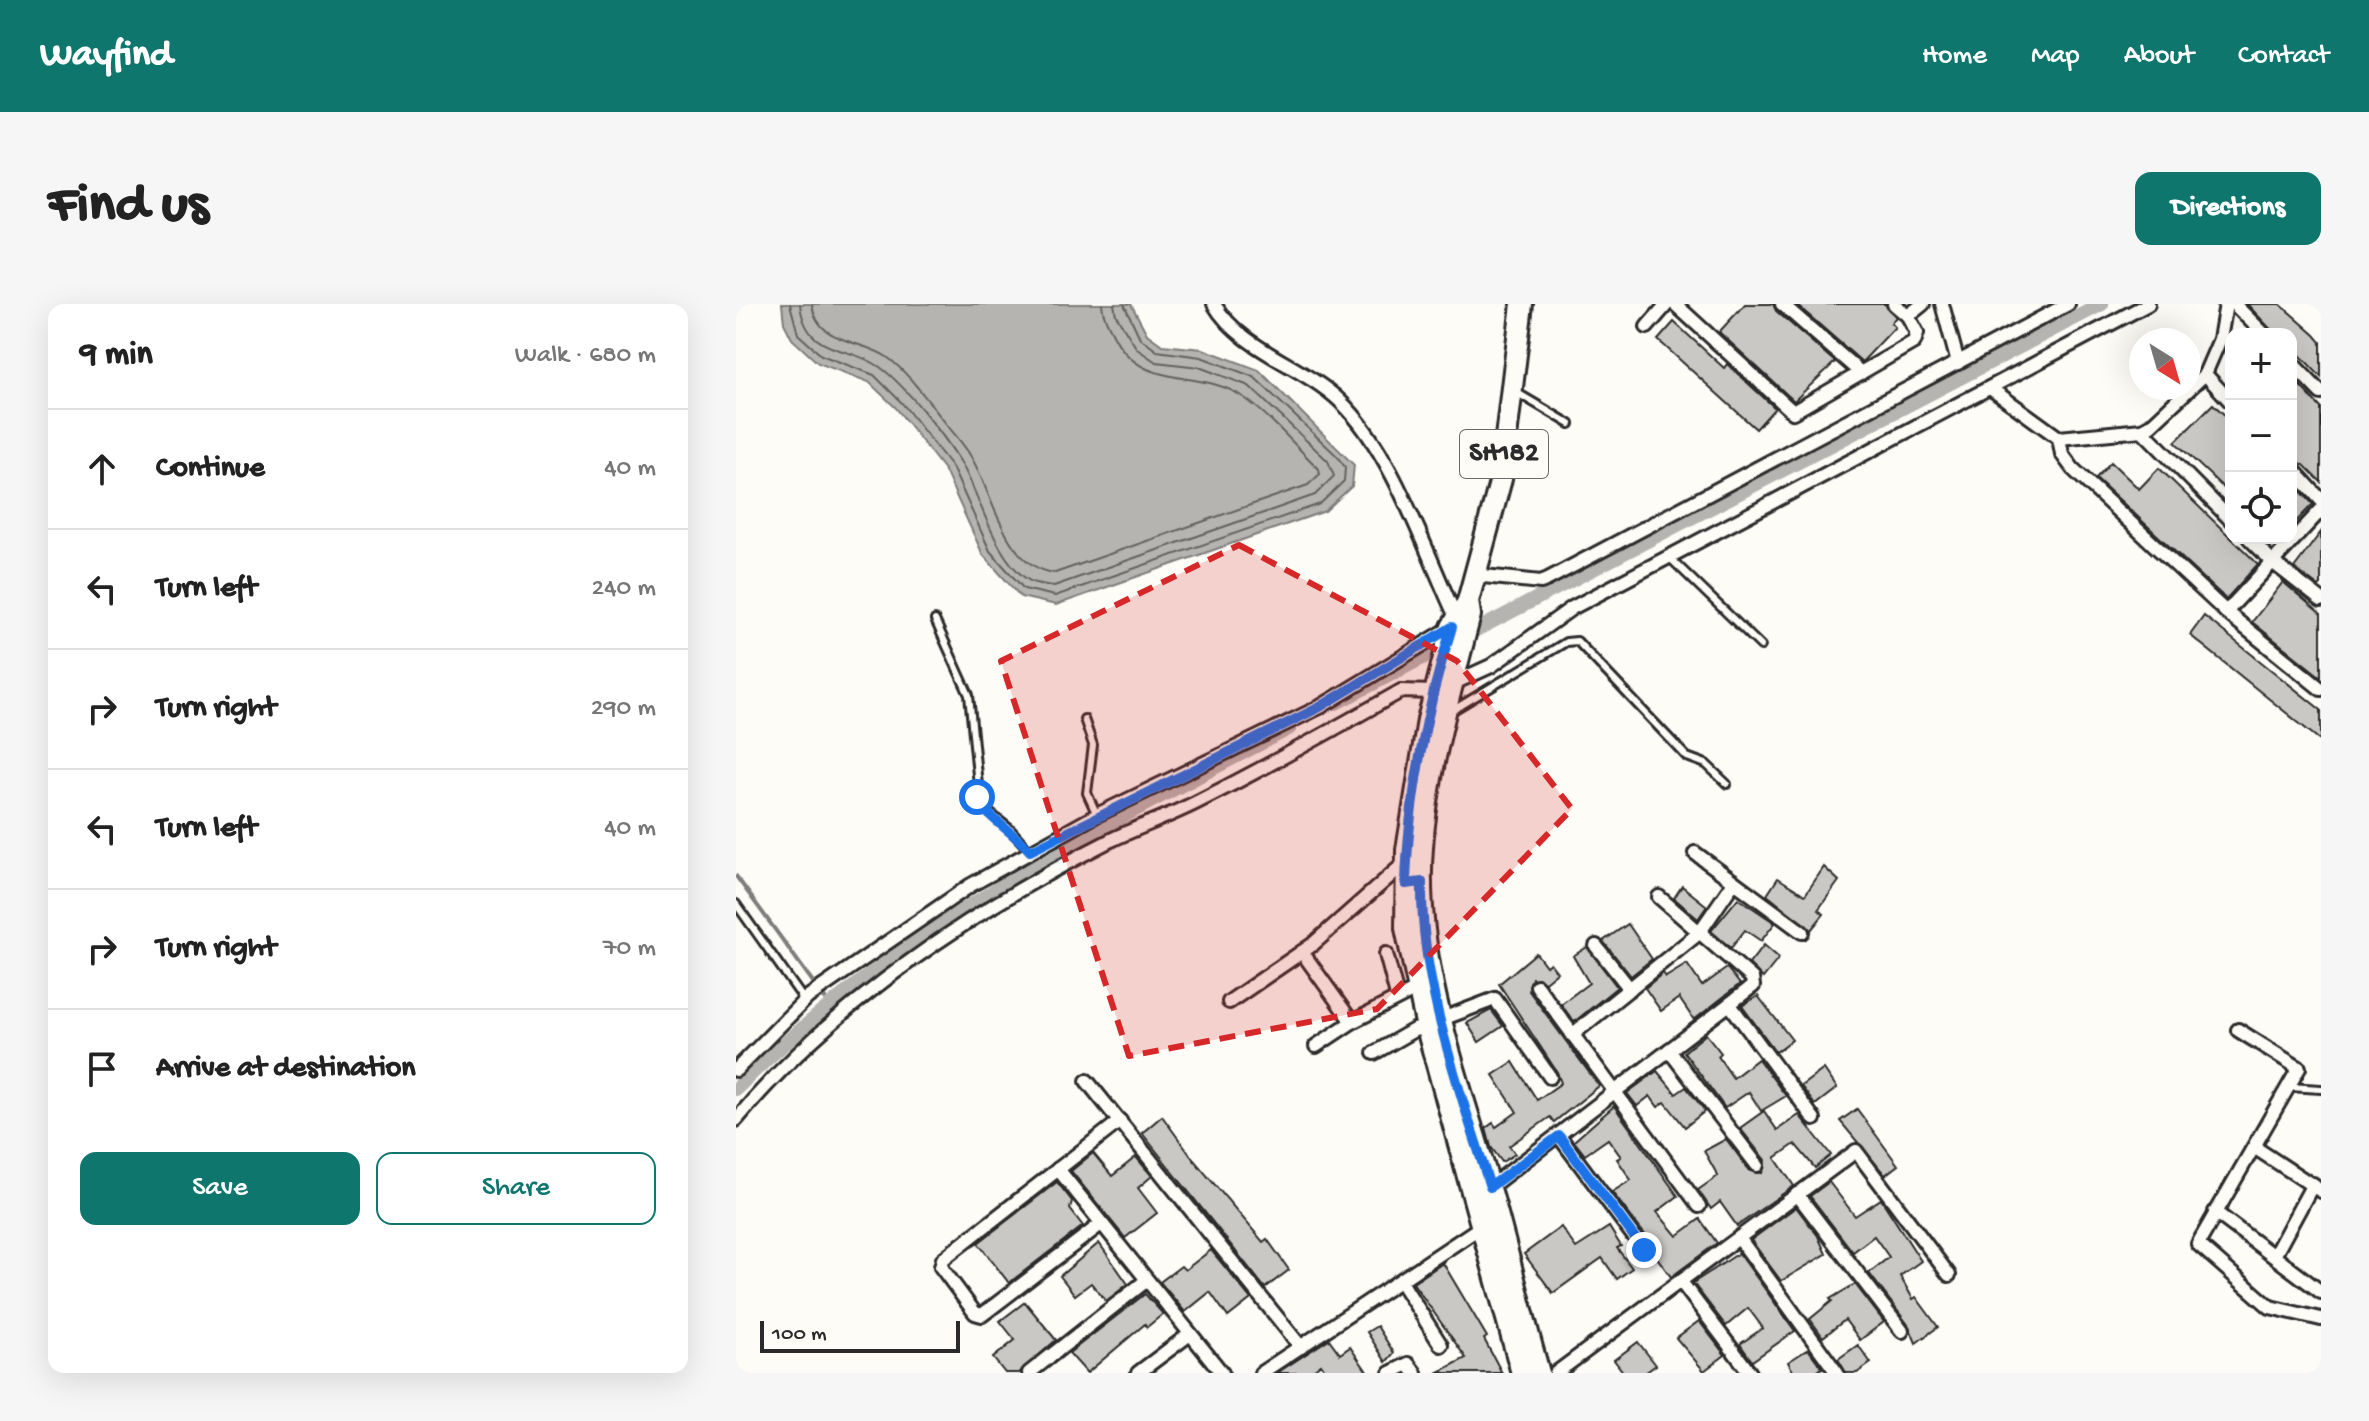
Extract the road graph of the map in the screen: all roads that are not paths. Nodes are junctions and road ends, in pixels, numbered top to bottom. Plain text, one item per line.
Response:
1 (1214, 304) edge
2 (1522, 304) edge
3 (1667, 304) edge
4 (1675, 304) edge
5 (1782, 304) edge
6 (1894, 304) edge
7 (1923, 304) edge
8 (1942, 304) edge
9 (2068, 304) edge
10 (2148, 304) edge
11 (2226, 304) edge
12 (2234, 304) edge
13 (1908, 316) junction
14 (1647, 327) dead end
15 (2258, 328) edge
16 (1958, 363) junction
17 (2297, 368) edge
18 (1861, 373) junction
19 (2205, 374) junction
20 (1990, 388) junction
21 (1513, 390) junction
22 (2321, 393) edge
23 (2229, 400) edge
24 (1570, 424) dead end
25 (2142, 430) junction
26 (2059, 438) junction
27 (2296, 472) edge
28 (2321, 500) edge
29 (2321, 510) edge
30 (2225, 514) edge
31 (2255, 544) edge
32 (1669, 557) junction
33 (2275, 564) junction
34 (1474, 575) junction
35 (2321, 600) edge
36 (2226, 612) junction
37 (935, 620) dead end
38 (1458, 621) junction
39 (1761, 646) dead end
40 (1447, 676) junction
41 (2321, 689) edge
42 (1434, 692) junction
43 (1445, 714) junction
44 (1084, 719) dead end
45 (1727, 784) dead end
46 (1097, 815) junction
47 (1030, 851) junction
48 (1695, 853) dead end
49 (1407, 861) junction
50 (1734, 882) junction
51 (1414, 883) junction
52 (1659, 897) dead end
53 (736, 904) edge
54 (1802, 932) dead end
55 (1699, 933) junction
56 (1596, 946) dead end
57 (1302, 952) junction
58 (1386, 954) dead end
59 (1425, 985) junction
60 (1537, 986) dead end
61 (1630, 989) junction
62 (1397, 996) junction
63 (806, 998) junction
64 (1229, 1002) dead end
65 (1731, 1006) junction
66 (1352, 1022) junction
67 (1435, 1024) junction
68 (2238, 1030) dead end
69 (1572, 1035) junction
70 (1316, 1046) dead end
71 (1669, 1050) junction
72 (1374, 1053) dead end
73 (736, 1070) edge
74 (1550, 1077) dead end
75 (1087, 1081) dead end
76 (2289, 1087) junction
77 (2321, 1089) edge
78 (1615, 1093) junction
79 (1814, 1119) dead end
80 (736, 1120) edge
81 (1120, 1121) junction
82 (1559, 1136) junction
83 (2254, 1147) junction
84 (1757, 1165) dead end
85 (1058, 1169) junction
86 (1490, 1187) junction
87 (2317, 1188) edge
88 (1797, 1194) junction
89 (1699, 1206) dead end
90 (2215, 1212) junction
91 (1488, 1222) junction
92 (1101, 1224) junction
93 (1739, 1238) junction
94 (1644, 1250) dead end
95 (2274, 1256) junction
96 (1949, 1275) dead end
97 (1147, 1280) junction
98 (1401, 1282) junction
99 (1682, 1283) junction
100 (2320, 1291) edge
101 (2321, 1319) edge
102 (1902, 1331) dead end
103 (1190, 1334) junction
104 (1441, 1345) dead end
105 (1301, 1347) junction
106 (1029, 1373) edge
107 (1138, 1373) edge
108 (1222, 1373) edge
109 (1261, 1373) edge
110 (1390, 1373) edge
111 (1415, 1373) edge
112 (1522, 1373) edge
113 (1539, 1373) edge
114 (1556, 1373) edge
115 (1750, 1373) edge
116 (1837, 1373) edge

1 - 38 street
2 - 21 main road, SH182
3 - 14 street
4 - 18 street
5 - 18 street
6 - 13 street
7 - 13 street
8 - 16 street
9 - 16 street
10 - 20 street
11 - 19 street
12 - 15 street
13 - 18 street
16 - 34 street
17 - 22 street
19 - 23 street
19 - 25 street
20 - 26 street
20 - 32 street
21 - 24 lane
21 - 34 main road, SH182
25 - 26 street
25 - 30 street
26 - 36 street
27 - 28 street
29 - 33 street
31 - 33 street
32 - 39 lane
32 - 40 street
33 - 35 street
33 - 36 street
34 - 38 main road, SH182
36 - 41 street
37 - 47 lane
38 - 40 main road, SH182
38 - 40 main road, SH182
38 - 46 street
40 - 42 main road, SH182
40 - 43 main road, SH182
42 - 49 main road, SH182
42 - 80 street
43 - 45 lane
43 - 51 main road, SH182
44 - 46 lane
46 - 47 street
47 - 63 street
48 - 50 street
49 - 51 main road, SH182
49 - 57 street
50 - 54 street
50 - 55 street
51 - 59 main road, SH182
52 - 55 street
53 - 63 lane
55 - 61 street
55 - 65 street
56 - 61 street
57 - 64 street
57 - 66 street
58 - 62 street
59 - 62 street
59 - 67 main road, SH182
60 - 69 street
61 - 69 street
62 - 66 street
63 - 73 street
65 - 71 street
65 - 79 street
66 - 70 street
67 - 72 street
67 - 74 street
67 - 86 main road, SH182
67 - 91 main road, SH182
68 - 76 street
69 - 78 street
71 - 78 street
71 - 84 street
75 - 81 street
76 - 77 lane
76 - 83 street
78 - 82 street
78 - 89 street
81 - 85 street
81 - 105 street
82 - 86 street
82 - 94 street
83 - 87 street
83 - 90 street
85 - 92 street
85 - 92 street
86 - 91 main road, SH182
87 - 95 street
88 - 93 street
88 - 96 street
88 - 102 street
90 - 95 street
90 - 101 street
91 - 98 street
91 - 112 main road, SH182
91 - 113 main road, SH182
92 - 97 street
93 - 99 street
93 - 116 street
95 - 100 street
97 - 103 street
97 - 106 street
98 - 104 street
98 - 105 street
99 - 114 street
99 - 115 street
103 - 107 street
103 - 108 street
105 - 109 street
110 - 111 street

